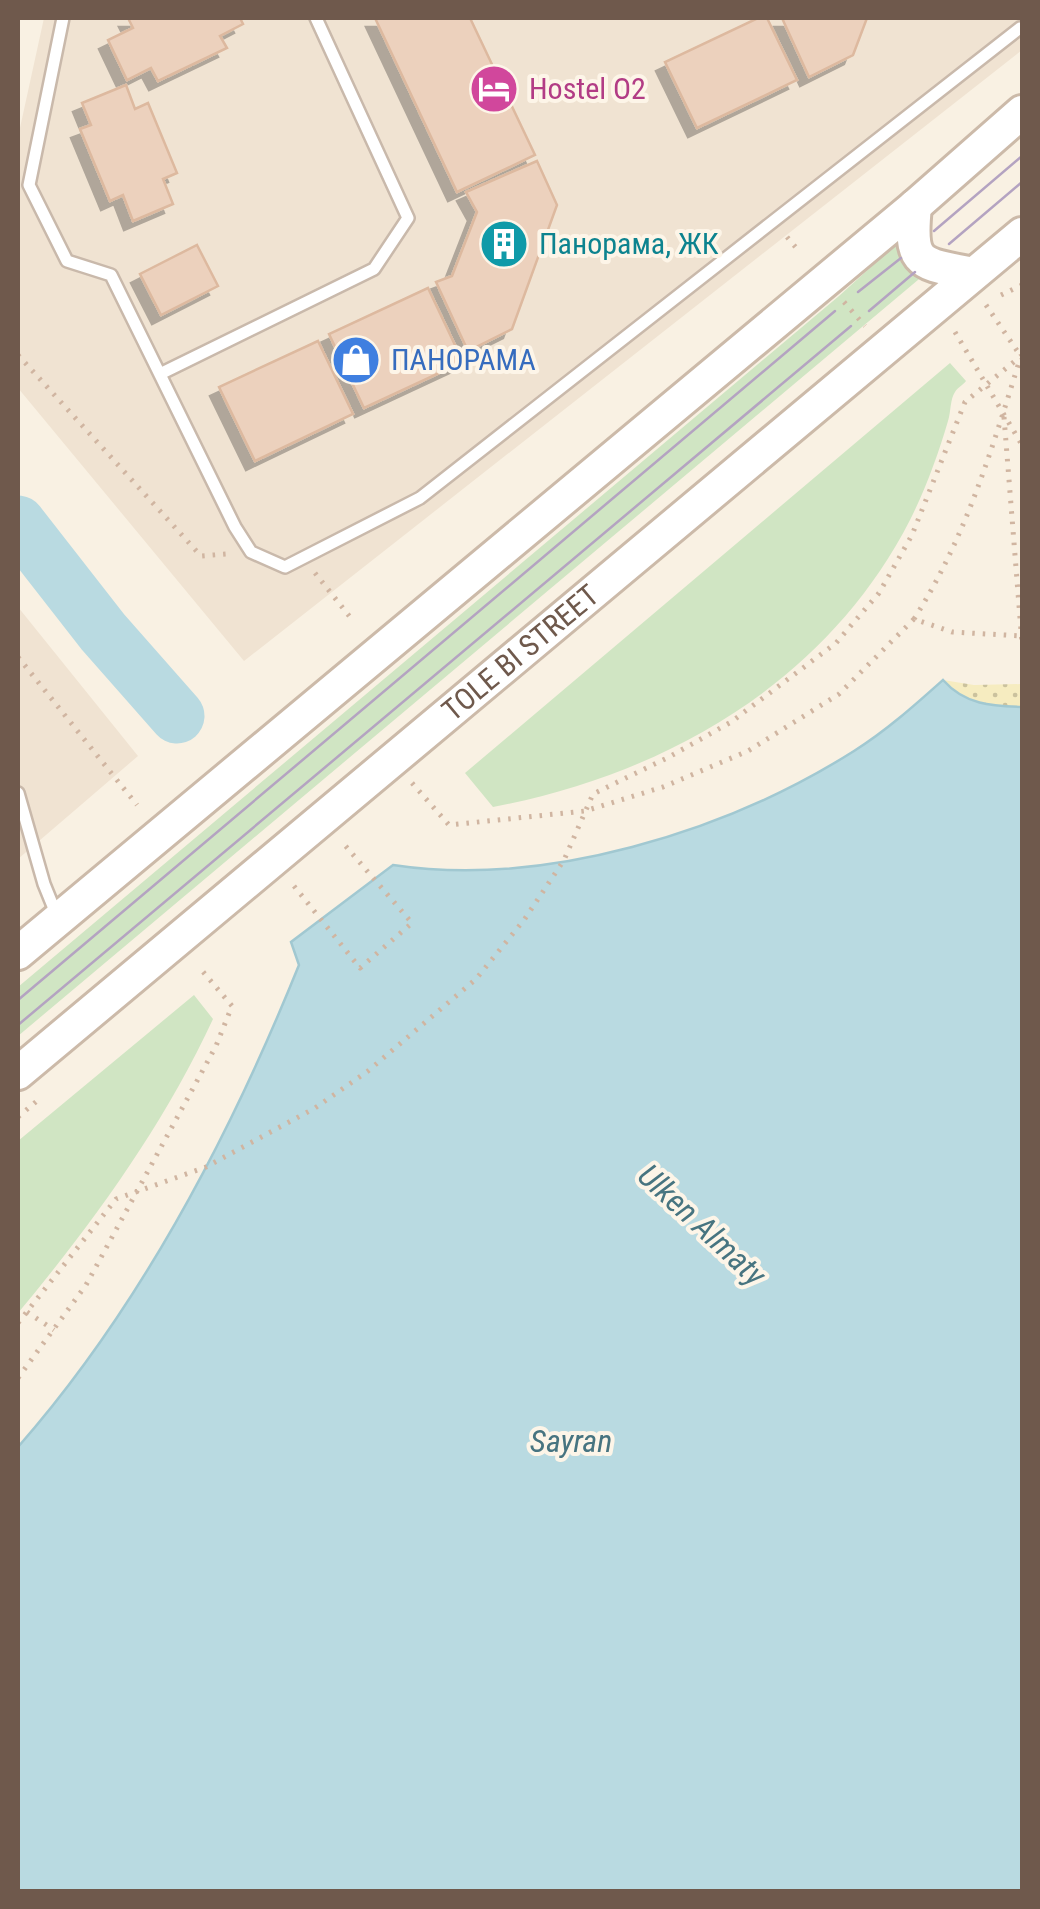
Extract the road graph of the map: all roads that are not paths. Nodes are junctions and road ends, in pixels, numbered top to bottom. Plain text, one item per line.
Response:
1 (63, 18) edge
2 (316, 18) edge
3 (1019, 26) edge
4 (1022, 112) edge
5 (916, 206) junction
6 (1016, 250) edge
7 (979, 288) junction
8 (160, 374) junction
9 (18, 793) edge
10 (58, 920) junction
11 (18, 953) edge
12 (18, 1074) edge

1 - 8 lane
2 - 8 lane
3 - 8 lane
4 - 5 main road
5 - 7 main road
5 - 10 main road
6 - 7 main road, TOLE BI STREET
7 - 12 main road, TOLE BI STREET
9 - 10 lane
10 - 11 main road

